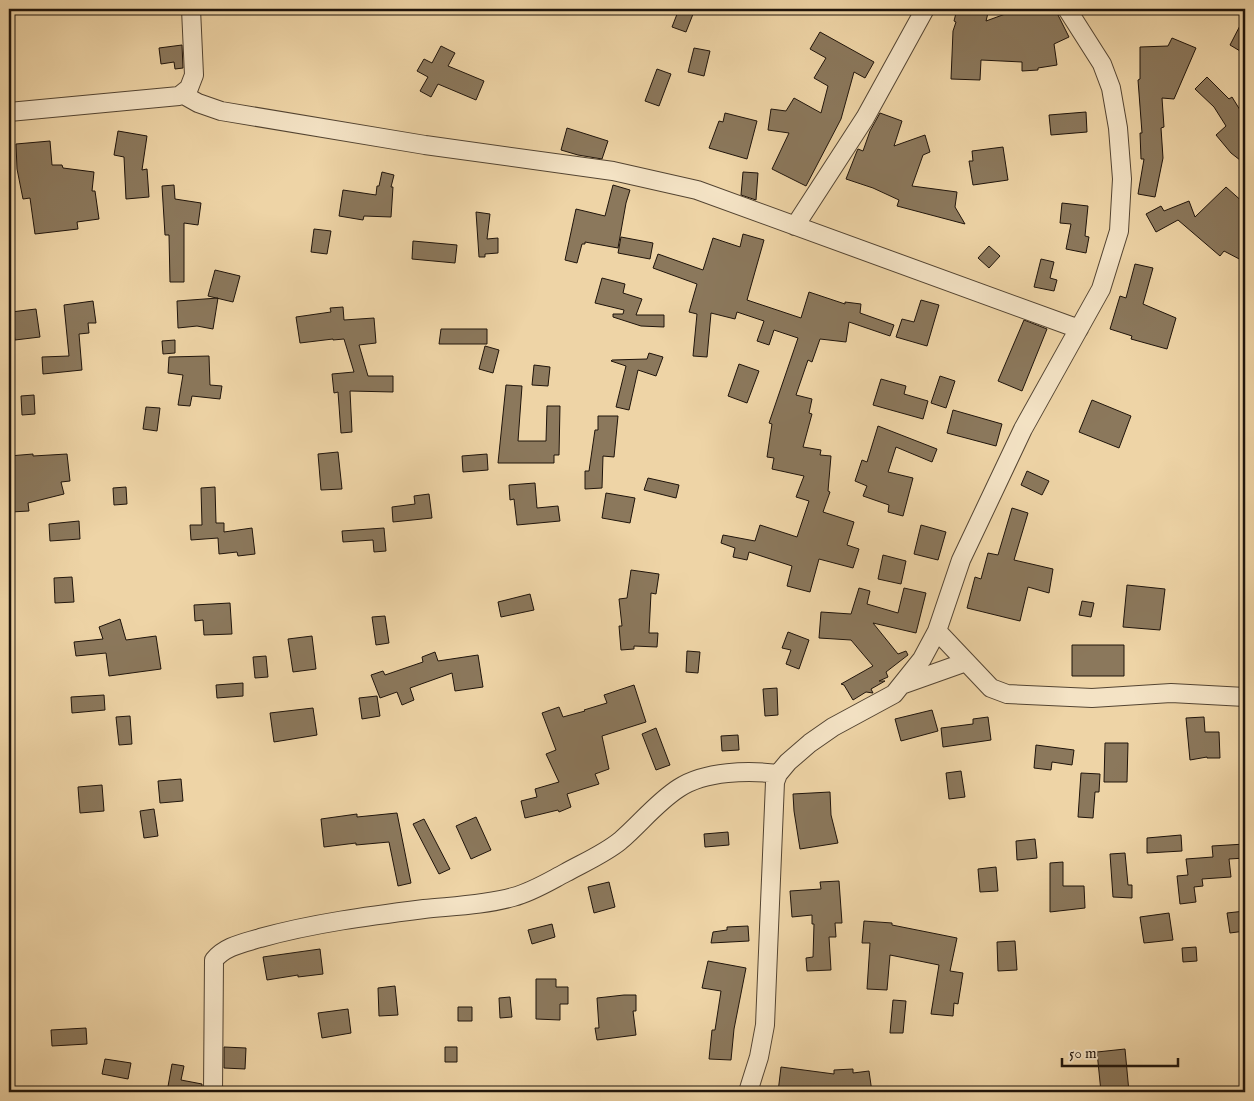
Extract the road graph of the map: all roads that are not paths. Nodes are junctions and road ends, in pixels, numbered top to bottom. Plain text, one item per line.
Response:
1 (191, 9) edge
2 (926, 9) edge
3 (1067, 9) edge
4 (182, 94) junction
5 (9, 112) edge
6 (795, 226) junction
7 (1079, 329) junction
8 (937, 631) junction
9 (966, 662) junction
10 (904, 684) junction
11 (1245, 697) edge
12 (778, 774) junction
13 (213, 1092) edge
14 (748, 1092) edge

1 - 4 street
2 - 6 street
3 - 7 street
4 - 5 street
4 - 6 street
6 - 7 street
7 - 8 street
8 - 9 street
8 - 10 street
9 - 10 street
9 - 11 street
10 - 12 street
12 - 13 street
12 - 14 street

